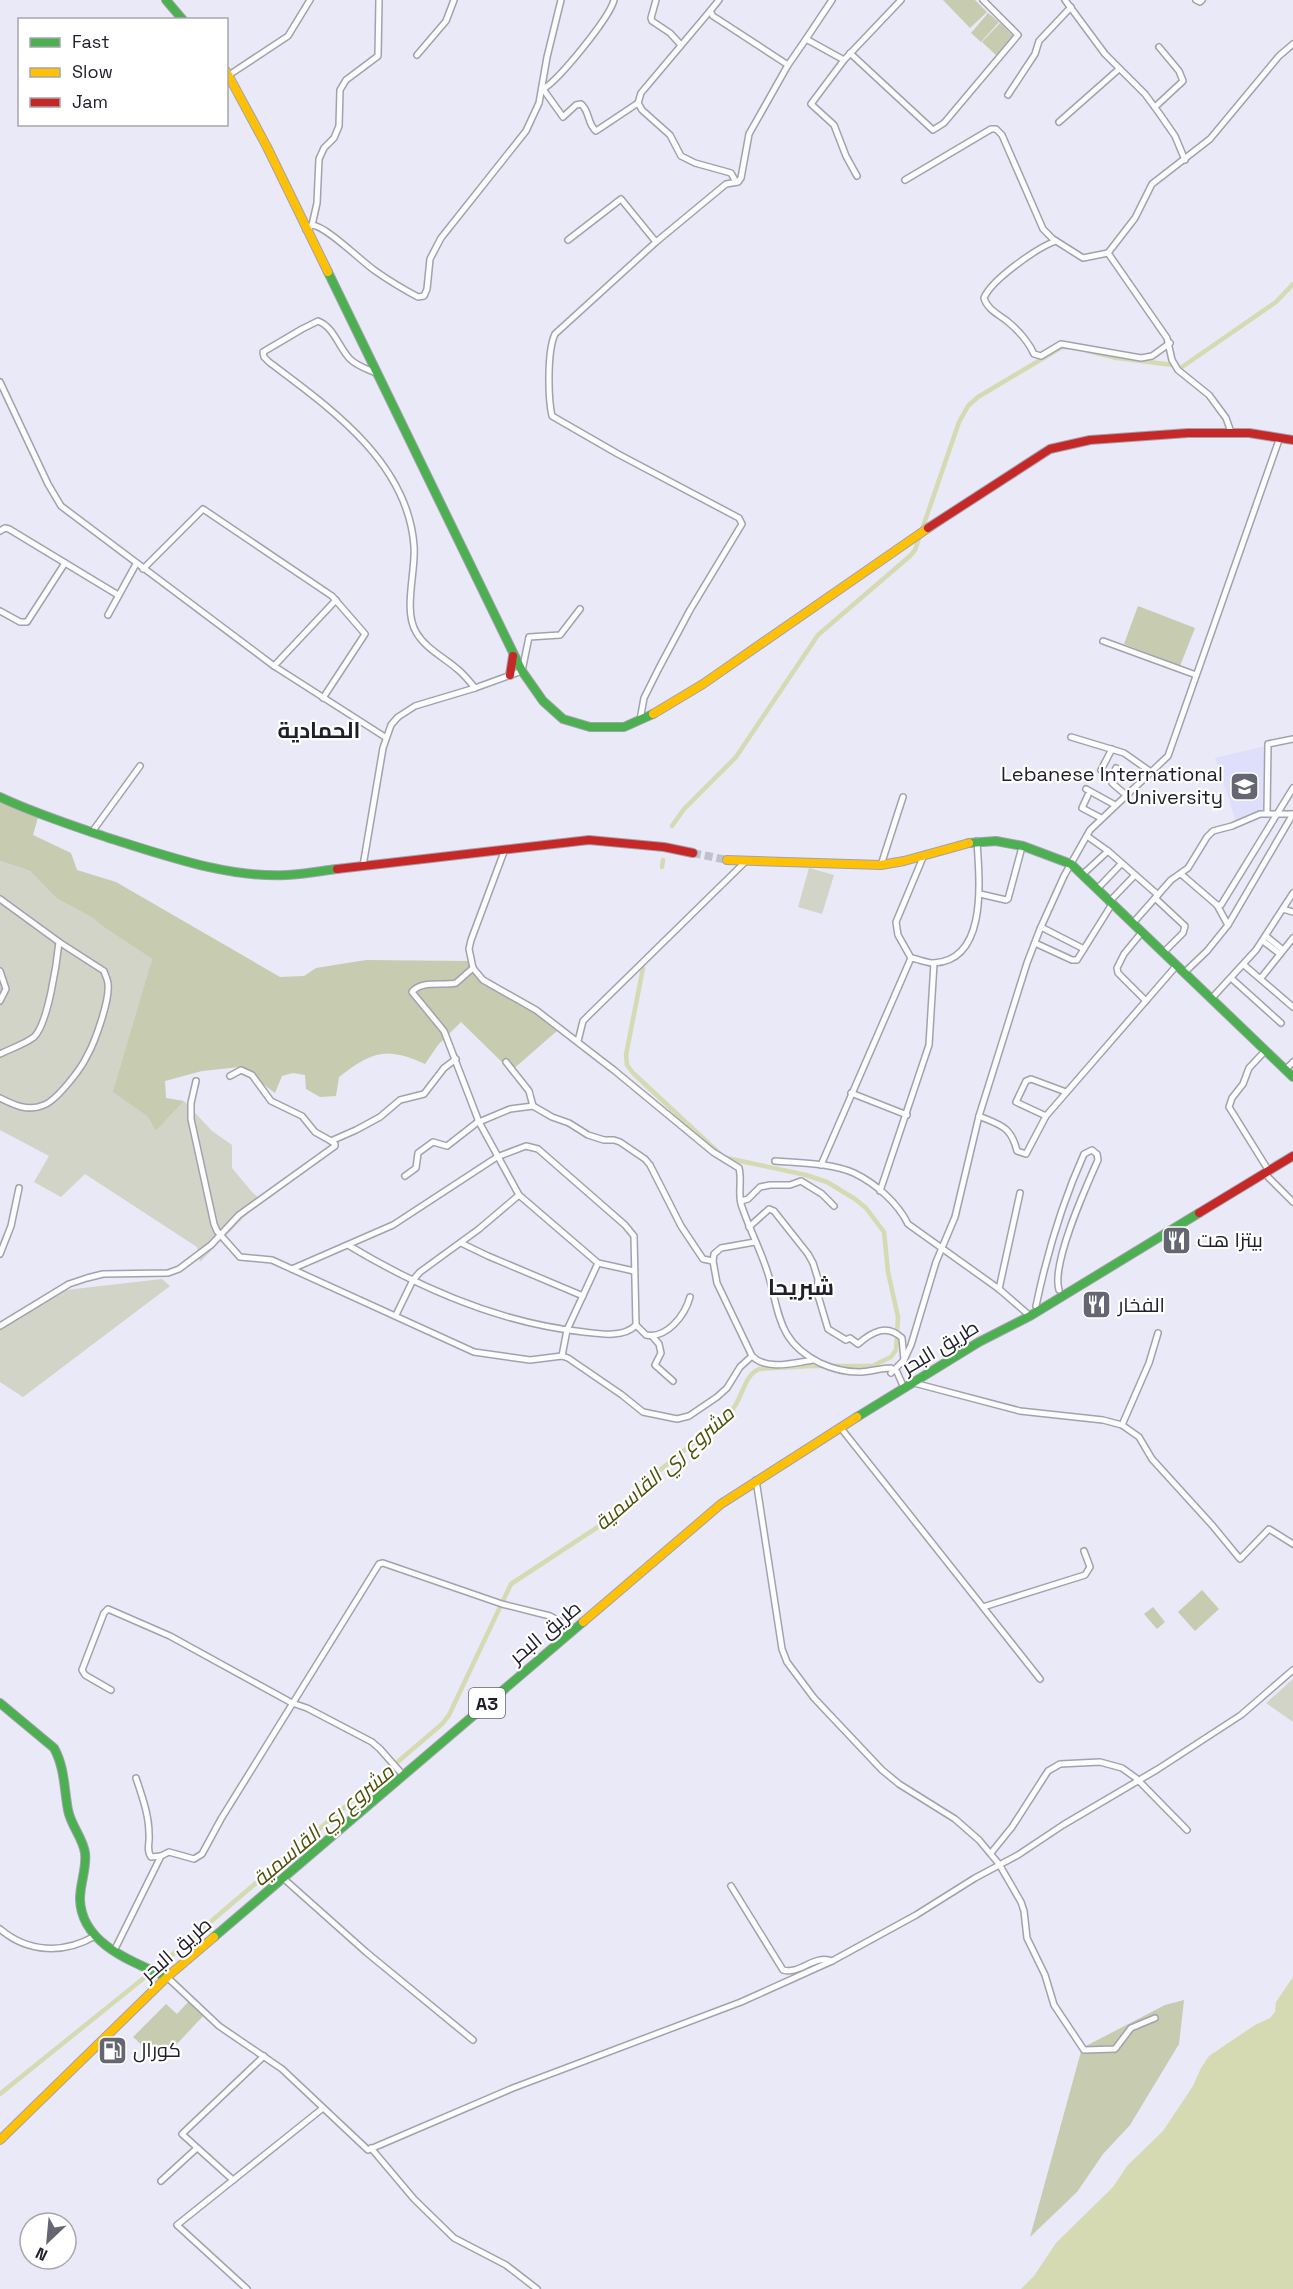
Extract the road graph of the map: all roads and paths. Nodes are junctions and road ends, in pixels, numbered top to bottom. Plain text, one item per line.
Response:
1 (166, 0) edge
2 (310, 0) edge
3 (379, 0) edge
4 (454, 0) edge
5 (561, 0) edge
6 (614, 0) edge
7 (656, 0) edge
8 (719, 0) edge
9 (832, 0) edge
10 (901, 0) edge
11 (983, 0) edge
12 (1065, 0) edge
13 (1196, 0) edge
14 (1202, 0) edge
15 (1071, 7) junction
16 (711, 11) junction
17 (181, 18) edge
18 (806, 39) junction
19 (681, 45) junction
20 (1293, 45) edge
21 (1159, 47) dead end
22 (850, 53) junction
23 (417, 55) dead end
24 (844, 60) junction
25 (788, 65) junction
26 (1119, 69) junction
27 (228, 73) edge
28 (543, 89) junction
29 (1008, 94) dead end
30 (638, 103) junction
31 (1155, 107) junction
32 (1059, 122) dead end
33 (1185, 160) junction
34 (857, 177) dead end
35 (905, 180) dead end
36 (736, 182) junction
37 (309, 228) junction
38 (568, 240) dead end
39 (1056, 241) junction
40 (656, 242) junction
41 (1108, 253) junction
42 (1170, 343) junction
43 (376, 374) junction
44 (0, 382) edge
45 (1230, 432) junction
46 (1280, 437) junction
47 (1293, 440) edge
48 (0, 531) edge
49 (65, 563) junction
50 (136, 564) junction
51 (143, 569) junction
52 (118, 595) junction
53 (336, 600) junction
54 (580, 609) dead end
55 (0, 611) edge
56 (108, 615) dead end
57 (1103, 641) dead end
58 (513, 652) junction
59 (274, 666) junction
60 (522, 671) junction
61 (510, 675) junction
62 (1196, 675) junction
63 (475, 688) junction
64 (323, 698) junction
65 (639, 722) junction
66 (385, 737) junction
67 (1071, 737) dead end
68 (1293, 739) edge
69 (1112, 749) junction
70 (140, 766) dead end
71 (1116, 768) dead end
72 (1101, 770) dead end
73 (1151, 772) junction
74 (1293, 788) edge
75 (1126, 795) junction
76 (0, 796) edge
77 (903, 797) dead end
78 (1115, 805) junction
79 (1266, 813) junction
80 (1275, 814) junction
81 (1293, 814) edge
82 (1101, 818) junction
83 (92, 832) junction
84 (1087, 836) junction
85 (977, 841) junction
86 (1022, 847) junction
87 (505, 848) junction
88 (1108, 851) junction
89 (693, 853) tunnel mouth
90 (924, 855) junction
91 (726, 860) tunnel mouth
92 (745, 862) junction
93 (1071, 864) junction
94 (1121, 864) junction
95 (881, 865) junction
96 (363, 866) junction
97 (1181, 874) junction
98 (1082, 875) junction
99 (1134, 875) junction
100 (1097, 889) junction
101 (1293, 893) edge
102 (980, 894) junction
103 (1156, 896) junction
104 (0, 899) edge
105 (1111, 903) junction
106 (1217, 905) junction
107 (1283, 909) junction
108 (1293, 912) edge
109 (1133, 923) junction
110 (1228, 925) junction
111 (1041, 927) junction
112 (1142, 932) junction
113 (1265, 938) junction
114 (1293, 938) edge
115 (59, 942) junction
116 (1035, 943) junction
117 (1084, 950) junction
118 (1164, 952) junction
119 (1282, 952) junction
120 (911, 958) junction
121 (934, 963) junction
122 (1244, 964) junction
123 (1177, 965) junction
124 (473, 968) junction
125 (0, 971) edge
126 (1185, 972) junction
127 (1231, 978) junction
128 (1261, 978) junction
129 (1212, 998) junction
130 (0, 1001) edge
131 (1146, 1001) junction
132 (1293, 1007) edge
133 (1281, 1023) dead end
134 (578, 1041) junction
135 (1265, 1051) junction
136 (0, 1054) edge
137 (456, 1059) junction
138 (506, 1062) dead end
139 (1293, 1062) edge
140 (1286, 1070) junction
141 (230, 1076) dead end
142 (1293, 1077) edge
143 (196, 1081) dead end
144 (1066, 1092) junction
145 (851, 1093) junction
146 (0, 1098) edge
147 (533, 1106) junction
148 (907, 1115) junction
149 (979, 1116) junction
150 (1046, 1116) junction
151 (479, 1121) junction
152 (331, 1141) junction
153 (1293, 1151) edge
154 (1293, 1156) edge
155 (497, 1157) junction
156 (775, 1161) dead end
157 (821, 1165) junction
158 (1266, 1171) junction
159 (405, 1176) dead end
160 (19, 1188) dead end
161 (880, 1191) junction
162 (1020, 1193) dead end
163 (519, 1195) junction
164 (741, 1202) junction
165 (1293, 1202) edge
166 (834, 1206) dead end
167 (1060, 1212) junction
168 (1074, 1217) junction
169 (749, 1227) junction
170 (220, 1235) junction
171 (755, 1242) junction
172 (461, 1243) junction
173 (348, 1245) junction
174 (942, 1248) junction
175 (0, 1254) edge
176 (713, 1261) junction
177 (598, 1263) junction
178 (292, 1269) junction
179 (634, 1271) junction
180 (1042, 1277) junction
181 (1056, 1279) junction
182 (413, 1280) junction
183 (999, 1289) junction
184 (1056, 1295) junction
185 (583, 1296) junction
186 (690, 1297) dead end
187 (1036, 1306) junction
188 (1028, 1314) junction
189 (396, 1315) junction
190 (636, 1325) junction
191 (0, 1326) edge
192 (567, 1330) junction
193 (1158, 1333) dead end
194 (652, 1336) junction
195 (562, 1356) junction
196 (752, 1356) junction
197 (815, 1360) junction
198 (904, 1360) junction
199 (893, 1371) junction
200 (673, 1381) dead end
201 (914, 1383) junction
202 (902, 1384) junction
203 (1122, 1425) junction
204 (840, 1427) junction
205 (756, 1479) junction
206 (1293, 1544) edge
207 (1084, 1551) dead end
208 (983, 1607) junction
209 (575, 1629) junction
210 (1293, 1670) edge
211 (1040, 1679) dead end
212 (111, 1690) dead end
213 (0, 1703) edge
214 (292, 1703) junction
215 (402, 1774) junction
216 (136, 1778) dead end
217 (1138, 1780) junction
218 (1187, 1830) dead end
219 (991, 1853) junction
220 (161, 1856) junction
221 (999, 1864) junction
222 (283, 1878) junction
223 (731, 1886) dead end
224 (0, 1929) edge
225 (95, 1936) junction
226 (114, 1951) junction
227 (832, 1961) junction
228 (166, 1977) junction
229 (1155, 2018) dead end
230 (473, 2040) dead end
231 (264, 2056) junction
232 (322, 2108) junction
233 (0, 2140) edge
234 (197, 2148) junction
235 (370, 2148) junction
236 (233, 2180) junction
237 (161, 2181) dead end
238 (247, 2289) edge
239 (537, 2289) edge

1 - 17 main road
2 - 27 street
3 - 37 street
4 - 23 street
5 - 28 street
6 - 28 street
7 - 19 street
8 - 16 street
9 - 18 street
10 - 22 street
11 - 22 street
12 - 15 street
13 - 14 street
15 - 26 street
15 - 29 street
16 - 19 street
16 - 25 street
18 - 24 street
18 - 25 street
19 - 30 street
20 - 33 street
21 - 31 street
22 - 24 street
24 - 34 street
25 - 36 street
26 - 31 street
26 - 32 street
27 - 37 main road
28 - 30 street
28 - 37 street
30 - 36 street
31 - 33 street
33 - 41 street
35 - 39 street
36 - 40 street
37 - 43 main road
38 - 40 street
39 - 41 street
39 - 42 street
40 - 65 street
41 - 42 street
42 - 45 street
43 - 58 main road
43 - 63 street
44 - 50 street
45 - 46 main road
45 - 65 main road
46 - 47 main road
46 - 62 street
48 - 49 street
49 - 52 street
49 - 55 street
50 - 51 street
50 - 52 street
51 - 53 street
51 - 59 street
52 - 56 street
53 - 59 street
53 - 64 street
54 - 60 street
57 - 62 street
58 - 60 main road
58 - 61 main road
59 - 64 street
60 - 61 street
60 - 65 main road
61 - 63 street
62 - 73 street
63 - 66 street
64 - 66 street
66 - 96 street
67 - 69 street
68 - 79 street
69 - 72 street
69 - 73 street
70 - 83 street
71 - 75 street
73 - 75 street
74 - 80 street
75 - 78 street
76 - 83 main road
77 - 95 street
78 - 82 street
78 - 82 street
79 - 80 street
79 - 97 street
80 - 81 street
80 - 106 street
81 - 110 street
82 - 84 street
83 - 96 main road
84 - 88 street
84 - 93 street
85 - 86 main road
85 - 90 main road
85 - 102 street
86 - 93 main road
86 - 102 street
87 - 89 main road
87 - 96 main road
87 - 124 street
88 - 94 street
88 - 98 street
90 - 95 main road
90 - 120 street
91 - 92 main road
92 - 95 main road
92 - 134 street
93 - 98 main road
93 - 111 street
94 - 99 street
94 - 100 street
97 - 103 street
97 - 106 street
98 - 100 main road
99 - 103 street
99 - 105 street
100 - 105 main road
101 - 107 street
102 - 121 street
103 - 109 street
103 - 118 street
104 - 115 street
105 - 109 main road
105 - 117 street
106 - 110 street
107 - 108 street
107 - 113 street
109 - 112 main road
110 - 126 street
111 - 116 street
111 - 117 street
112 - 118 main road
112 - 131 street
113 - 119 street
113 - 122 street
114 - 119 street
115 - 136 street
115 - 146 street
116 - 117 street
116 - 149 street
118 - 123 main road
119 - 128 street
120 - 121 street
120 - 145 street
121 - 148 street
122 - 127 street
122 - 128 street
123 - 126 main road
123 - 131 street
124 - 134 street
124 - 137 street
125 - 130 street
126 - 129 main road
127 - 129 street
127 - 133 street
128 - 132 street
129 - 135 main road
131 - 144 street
134 - 164 street
135 - 140 main road
135 - 158 street
137 - 151 street
137 - 152 street
138 - 147 street
139 - 140 street
140 - 142 main road
141 - 152 street
143 - 170 street
144 - 150 street
144 - 150 street
145 - 148 street
145 - 157 street
147 - 151 street
147 - 176 street
148 - 161 street
149 - 150 street
149 - 174 street
151 - 155 street
151 - 159 street
152 - 170 street
153 - 158 main road, طريق البحر / A3
154 - 158 main road, طريق البحر / A3
155 - 163 street
155 - 173 street
155 - 179 street
156 - 157 street
157 - 161 street
158 - 165 street
158 - 184 main road, طريق البحر / A3
160 - 175 street
161 - 174 street
162 - 183 street
163 - 172 street
163 - 177 street
164 - 166 street
164 - 169 street
167 - 168 street
167 - 168 street
167 - 180 street
168 - 181 street
169 - 171 street
169 - 198 street
170 - 178 street
170 - 191 street
171 - 176 street
171 - 197 street
172 - 182 street
172 - 185 street
173 - 178 street
173 - 182 street
174 - 183 street
174 - 198 street
176 - 196 street
177 - 179 street
177 - 185 street
178 - 189 street
179 - 190 street
180 - 181 street
180 - 187 street
181 - 184 street
182 - 189 street
182 - 192 street
183 - 188 street
184 - 187 main road, طريق البحر / A3
184 - 188 main road, طريق البحر / A3
185 - 192 street
186 - 194 street
187 - 188 main road, طريق البحر / A3
188 - 201 main road, طريق البحر / A3
189 - 195 street
190 - 192 street
190 - 194 street
192 - 195 street
193 - 203 street
194 - 200 street
195 - 196 street
196 - 197 street
197 - 199 street
198 - 199 street
199 - 202 street
201 - 202 main road, طريق البحر / A3
201 - 203 street
202 - 204 main road, طريق البحر / A3
203 - 206 street
204 - 205 main road, طريق البحر / A3
204 - 208 street
205 - 209 main road, طريق البحر / A3
205 - 219 street
207 - 208 street
208 - 211 street
209 - 214 street
209 - 215 main road, طريق البحر / A3
210 - 217 street
212 - 214 street
213 - 225 main road
214 - 215 street
214 - 220 street
215 - 222 main road, طريق البحر / A3
216 - 220 street
217 - 218 street
217 - 219 street
217 - 221 street
219 - 221 street
220 - 226 street
221 - 227 street
221 - 229 street
222 - 228 main road, طريق البحر / A3
222 - 230 street
223 - 227 street
224 - 225 street
225 - 226 main road
226 - 228 main road
227 - 235 street
228 - 231 street
228 - 233 main road, طريق البحر / A3
231 - 232 street
231 - 234 street
232 - 235 street
232 - 236 street
234 - 236 street
234 - 237 street
235 - 239 street
236 - 238 street

